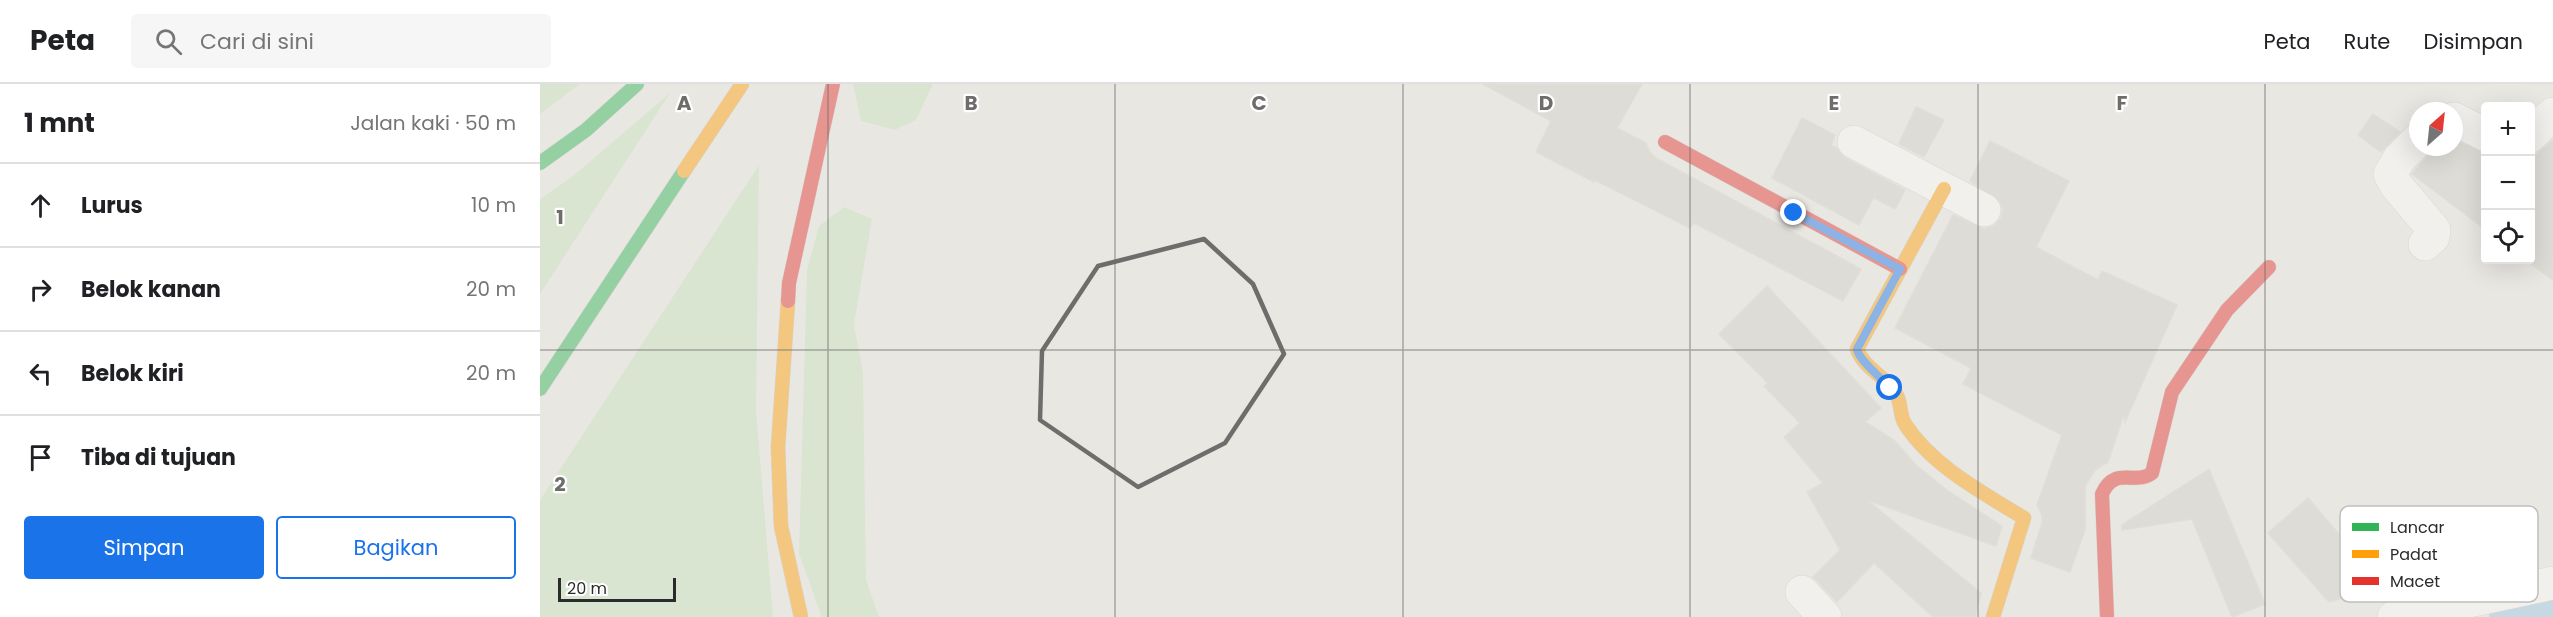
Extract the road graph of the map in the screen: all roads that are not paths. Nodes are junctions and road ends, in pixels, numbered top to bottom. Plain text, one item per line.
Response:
1 (637, 84) edge
2 (742, 84) edge
3 (833, 84) edge
4 (2553, 114) edge
5 (2463, 124) edge
6 (2535, 131) edge
7 (2481, 132) edge
8 (1665, 142) dead end
9 (1854, 142) dead end
10 (2409, 149) edge
11 (540, 163) edge
12 (1944, 189) junction
13 (1983, 210) dead end
14 (2425, 244) dead end
15 (2269, 267) dead end
16 (1900, 269) junction
17 (540, 389) edge
18 (2553, 584) edge
19 (2538, 587) edge
20 (1802, 592) dead end
21 (2466, 602) edge
22 (801, 617) edge
23 (1825, 617) edge
24 (1993, 617) edge
25 (2107, 617) edge
26 (2394, 617) edge

1 - 11 main road
2 - 17 main road
3 - 22 main road
4 - 6 street
5 - 7 street
8 - 16 main road
9 - 12 street
10 - 14 street
12 - 13 street
12 - 16 main road
15 - 25 main road
16 - 24 main road
18 - 19 street
20 - 23 street
21 - 26 street

